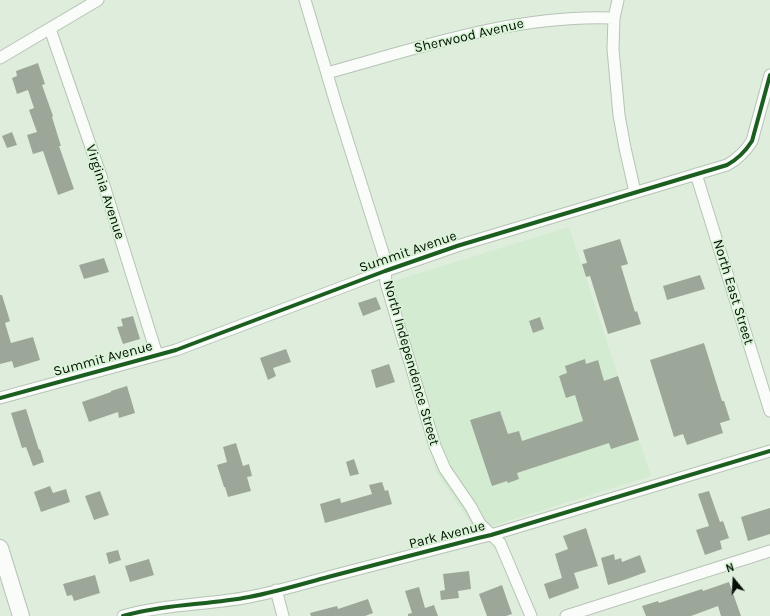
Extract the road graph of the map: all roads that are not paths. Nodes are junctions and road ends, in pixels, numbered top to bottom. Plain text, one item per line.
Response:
1 (98, 0) edge
2 (305, 0) edge
3 (618, 0) edge
4 (614, 18) junction
5 (50, 29) junction
6 (0, 58) edge
7 (327, 73) junction
8 (770, 75) edge
9 (696, 174) junction
10 (635, 192) junction
11 (385, 271) junction
12 (157, 355) junction
13 (0, 398) edge
14 (770, 411) edge
15 (770, 451) edge
16 (491, 535) junction
17 (0, 548) edge
18 (770, 551) edge
19 (276, 590) junction
20 (21, 616) edge
21 (123, 616) edge
22 (283, 616) edge
23 (531, 616) edge
24 (566, 616) edge

1 - 5 street
2 - 7 street, North Independence Street
3 - 4 street
4 - 7 street, Sherwood Avenue
4 - 10 street
5 - 6 street
5 - 12 street, Virginia Avenue
7 - 11 street, North Independence Street
8 - 9 street, Summit Avenue
9 - 10 street, Summit Avenue
9 - 14 street, North East Street
10 - 11 street, Summit Avenue
11 - 12 street, Summit Avenue
11 - 16 street, North Independence Street
12 - 13 street, Summit Avenue
15 - 16 street, Park Avenue
16 - 19 street, Park Avenue
16 - 23 street, North Independence Street
17 - 20 main road
18 - 24 street
19 - 21 street, Park Avenue
19 - 22 street

